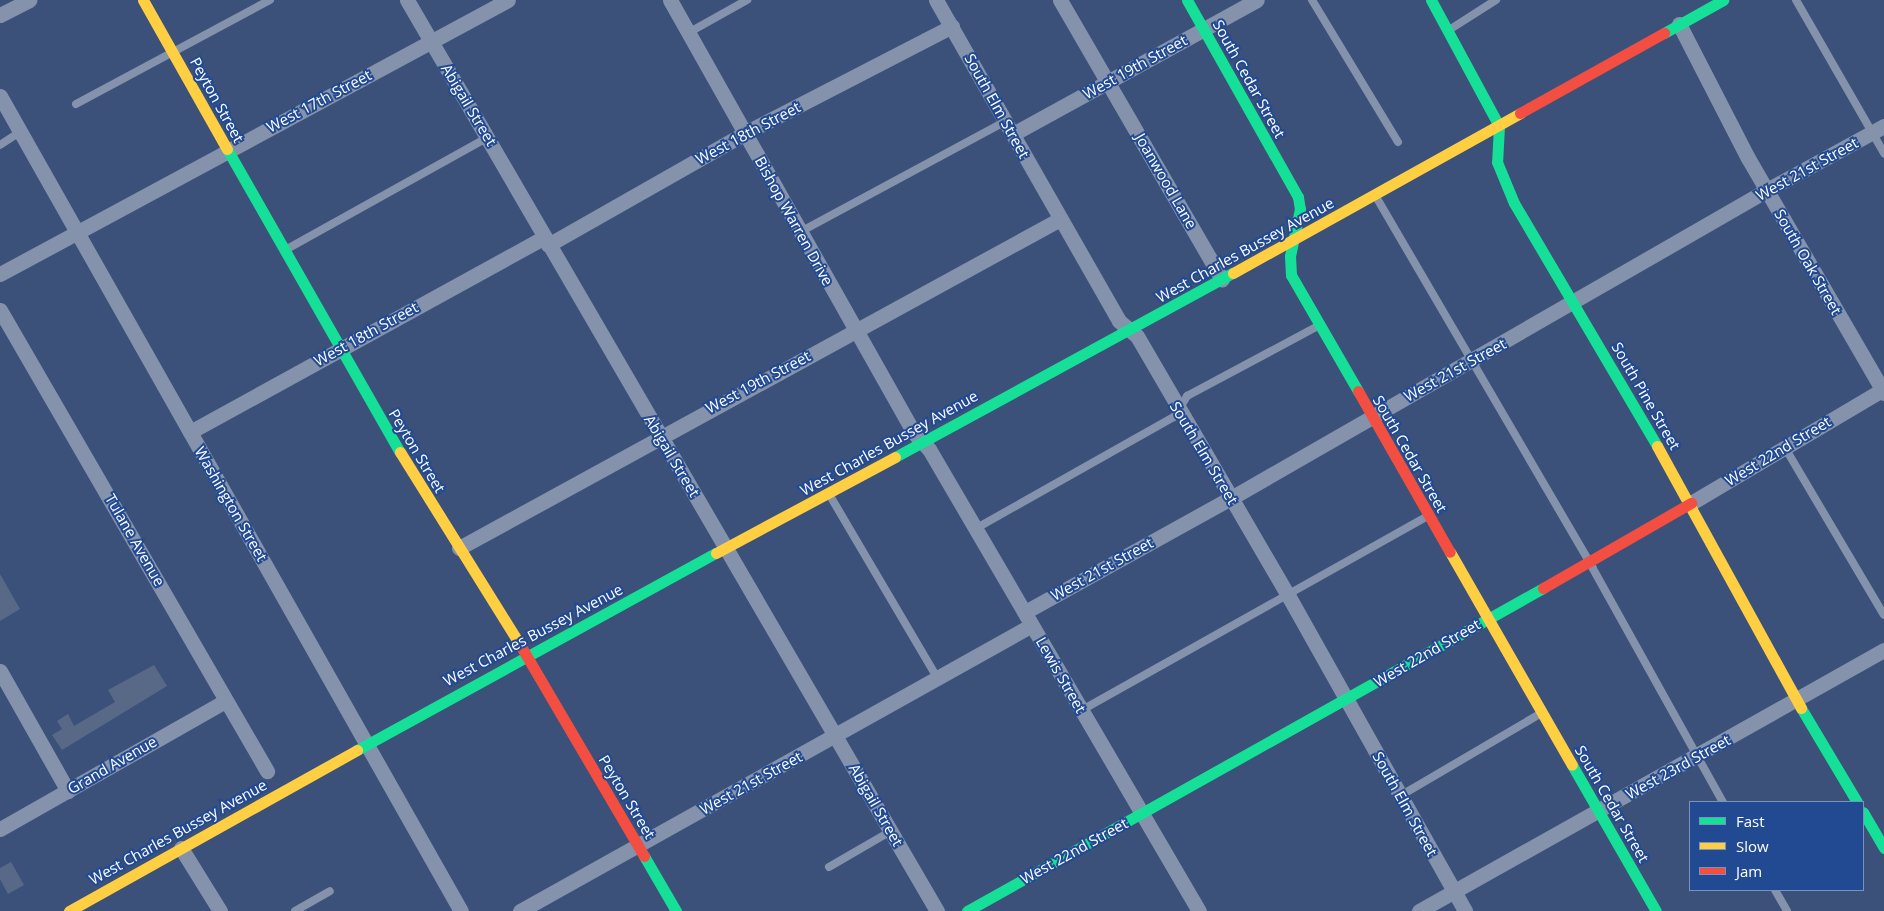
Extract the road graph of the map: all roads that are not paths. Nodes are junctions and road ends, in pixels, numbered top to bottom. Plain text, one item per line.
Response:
1 (29, 0) edge
2 (143, 0) edge
3 (270, 0) edge
4 (408, 0) edge
5 (508, 0) edge
6 (670, 0) edge
7 (747, 0) edge
8 (936, 0) edge
9 (1060, 0) edge
10 (1187, 0) edge
11 (1257, 0) edge
12 (1312, 0) edge
13 (1432, 0) edge
14 (1496, 0) edge
15 (1796, 0) edge
16 (1716, 1) edge
17 (0, 15) edge
18 (1679, 24) junction
19 (952, 26) junction
20 (1204, 29) junction
21 (1449, 30) junction
22 (688, 33) junction
23 (430, 41) junction
24 (173, 51) junction
25 (1110, 82) junction
26 (0, 96) edge
27 (76, 104) dead end
28 (1499, 126) junction
29 (1009, 127) junction
30 (1878, 130) edge
31 (20, 132) junction
32 (745, 133) junction
33 (488, 137) junction
34 (1398, 142) dead end
35 (0, 145) edge
36 (228, 150) junction
37 (1884, 153) edge
38 (1767, 190) junction
39 (1375, 195) junction
40 (1060, 219) junction
41 (77, 232) junction
42 (800, 232) junction
43 (546, 241) junction
44 (1292, 241) junction
45 (285, 250) junction
46 (0, 274) edge
47 (1222, 280) junction
48 (1575, 302) junction
49 (0, 310) edge
50 (1318, 326) junction
51 (855, 330) junction
52 (1129, 331) junction
53 (340, 348) junction
54 (1473, 360) junction
55 (1883, 391) edge
56 (1178, 410) junction
57 (1372, 417) junction
58 (190, 432) junction
59 (659, 436) junction
60 (920, 442) junction
61 (1784, 446) junction
62 (828, 493) junction
63 (1231, 498) junction
64 (1691, 503) junction
65 (1428, 516) junction
66 (975, 528) junction
67 (459, 548) junction
68 (728, 548) junction
69 (1589, 561) junction
70 (1289, 597) junction
71 (1884, 615) edge
72 (1029, 618) junction
73 (1487, 618) junction
74 (1884, 650) edge
75 (525, 656) junction
76 (0, 670) edge
77 (937, 677) junction
78 (1348, 700) junction
79 (1796, 700) junction
80 (225, 701) junction
81 (1082, 710) junction
82 (1542, 713) junction
83 (836, 737) junction
84 (366, 744) junction
85 (1697, 757) junction
86 (267, 771) dead end
87 (68, 791) junction
88 (1400, 796) junction
89 (1722, 801) edge
90 (1856, 801) edge
91 (1599, 812) junction
92 (1141, 813) junction
93 (1864, 814) edge
94 (0, 829) edge
95 (891, 831) junction
96 (638, 844) junction
97 (182, 848) junction
98 (1884, 848) edge
99 (830, 867) dead end
100 (330, 891) dead end
101 (1776, 891) edge
102 (1454, 892) junction
103 (1197, 910) edge
104 (69, 911) edge
105 (220, 911) edge
106 (295, 911) edge
107 (461, 911) edge
108 (520, 911) edge
109 (676, 911) edge
110 (937, 911) edge
111 (967, 911) edge
112 (1419, 911) edge
113 (1465, 911) edge
114 (1656, 911) edge
115 (1787, 911) edge

1 - 17 street
2 - 24 street, Peyton Street
3 - 24 lane
4 - 23 street, Abigail Street
5 - 23 street, West 17th Street
6 - 22 street, Bishop Warren Drive
7 - 22 lane
8 - 19 street, South Elm Street
9 - 25 street, Joanwood Lane
10 - 20 street, South Cedar Street
11 - 20 street, West 19th Street
12 - 34 lane
13 - 21 street
14 - 21 lane
15 - 30 lane
16 - 18 street, West Charles Bussey Avenue
18 - 28 street, West Charles Bussey Avenue
18 - 38 street, South Oak Street
19 - 29 street, South Elm Street
19 - 32 street, West 18th Street
20 - 25 street, West 19th Street
20 - 44 street, South Cedar Street
21 - 28 street
22 - 32 street, Bishop Warren Drive
23 - 33 street, Abigail Street
23 - 36 street, West 17th Street
24 - 27 lane
24 - 36 street, Peyton Street
25 - 29 street, West 19th Street
25 - 47 street, Joanwood Lane
26 - 31 street, Washington Street
28 - 39 street, West Charles Bussey Avenue
28 - 48 street, South Pine Street
29 - 40 street, South Elm Street
29 - 42 lane
30 - 37 lane
30 - 38 street, West 21st Street
31 - 35 lane
31 - 41 street, Washington Street
32 - 42 street, Bishop Warren Drive
32 - 43 street, West 18th Street
33 - 43 street, Abigail Street
33 - 45 lane
36 - 41 street, West 17th Street
36 - 45 street, Peyton Street
38 - 48 street, West 21st Street
38 - 55 street, South Oak Street
39 - 44 street, West Charles Bussey Avenue
39 - 54 lane
40 - 51 street, West 19th Street
40 - 52 street, South Elm Street
41 - 46 street, West 17th Street
41 - 58 street, Washington Street
42 - 51 street, Bishop Warren Drive
43 - 53 street, West 18th Street
43 - 59 street, Abigail Street
44 - 47 street, West Charles Bussey Avenue
44 - 50 street, South Cedar Street
45 - 53 street, Peyton Street
47 - 52 street, West Charles Bussey Avenue
48 - 54 street, West 21st Street
48 - 64 street, South Pine Street
49 - 80 street, Tulane Avenue
50 - 56 lane
50 - 57 street, South Cedar Street
51 - 59 street, West 19th Street
51 - 60 street, Bishop Warren Drive
52 - 56 street, South Elm Street
52 - 60 street, West Charles Bussey Avenue
53 - 58 street, West 18th Street
53 - 67 street, Peyton Street
54 - 57 street, West 21st Street
54 - 69 lane
55 - 61 street, West 22nd Street
56 - 63 street, South Elm Street
56 - 66 lane
57 - 63 street, West 21st Street
57 - 65 street, South Cedar Street
58 - 84 street, Washington Street
59 - 67 street, West 19th Street
59 - 68 street, Abigail Street
60 - 62 street, West Charles Bussey Avenue
60 - 66 street, Lewis Street
61 - 64 street, West 22nd Street
61 - 71 lane
62 - 68 street, West Charles Bussey Avenue
62 - 77 lane
63 - 70 street, South Elm Street
63 - 72 street, West 21st Street
64 - 69 street, West 22nd Street
64 - 79 street, South Pine Street
65 - 70 lane
65 - 73 street, South Cedar Street
66 - 72 street, Lewis Street
67 - 75 street, Peyton Street
68 - 75 street, West Charles Bussey Avenue
68 - 83 street, Abigail Street
69 - 73 street, West 22nd Street
69 - 85 lane
70 - 78 street, South Elm Street
70 - 81 lane
72 - 77 street, West 21st Street
72 - 81 street, Lewis Street
73 - 78 street, West 22nd Street
73 - 82 street, South Cedar Street
74 - 79 street, West 23rd Street
75 - 84 street, West Charles Bussey Avenue
75 - 96 street, Peyton Street
76 - 87 street
77 - 83 street, West 21st Street
78 - 88 street, South Elm Street
78 - 92 street, West 22nd Street
79 - 85 street, West 23rd Street
79 - 90 street, South Pine Street
80 - 86 street, Tulane Avenue
80 - 87 street, Grand Avenue
81 - 92 street, Lewis Street
82 - 88 lane
82 - 91 street, South Cedar Street
83 - 95 street, Abigail Street
83 - 96 street, West 21st Street
84 - 97 street, West Charles Bussey Avenue
84 - 107 street, Washington Street
85 - 89 lane
85 - 91 street, West 23rd Street
87 - 94 street, Grand Avenue
88 - 102 street, South Elm Street
91 - 102 street, West 23rd Street
91 - 114 street, South Cedar Street
92 - 103 street, Lewis Street
92 - 111 street, West 22nd Street
93 - 98 street
95 - 99 lane
95 - 110 street, Abigail Street
96 - 108 street, West 21st Street
96 - 109 street, Peyton Street
97 - 104 street, West Charles Bussey Avenue
97 - 105 street
100 - 106 lane
101 - 115 lane
102 - 112 street, West 23rd Street
102 - 113 street, South Elm Street

